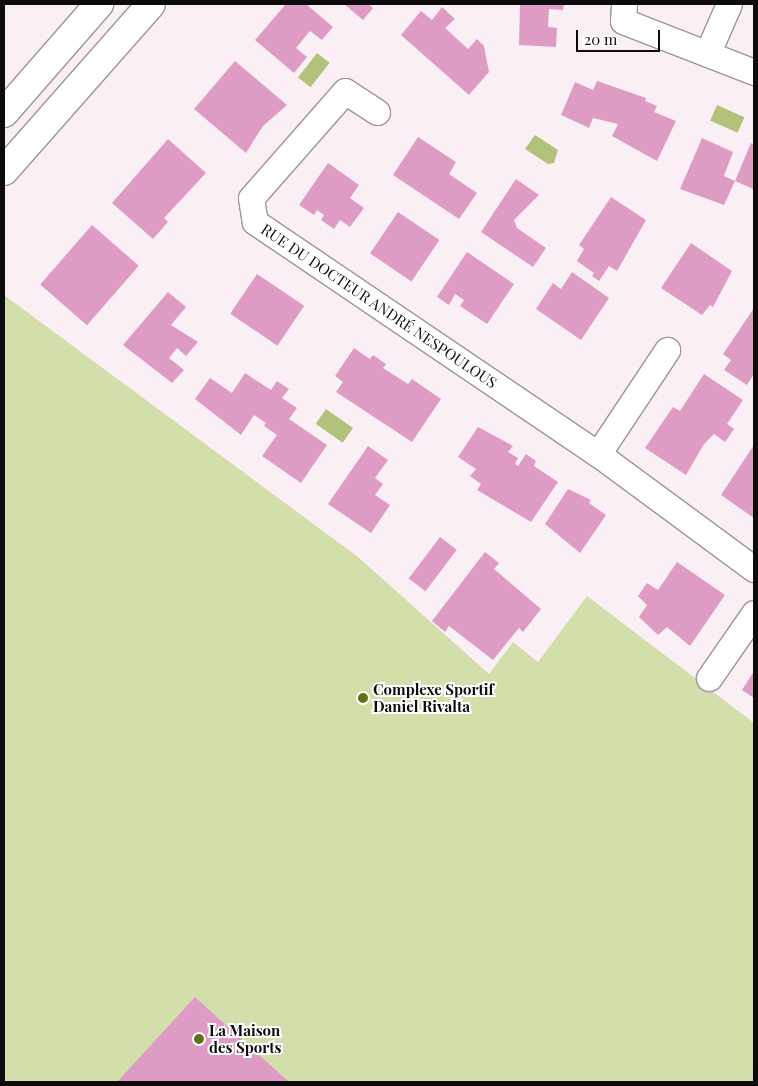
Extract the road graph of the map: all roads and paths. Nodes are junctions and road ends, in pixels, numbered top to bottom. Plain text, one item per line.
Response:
1 (99, 4) edge
2 (151, 4) edge
3 (624, 4) edge
4 (729, 4) edge
5 (708, 52) junction
6 (754, 72) edge
7 (4, 112) edge
8 (377, 112) dead end
9 (4, 171) edge
10 (667, 350) dead end
11 (598, 454) junction
12 (754, 569) edge
13 (754, 613) edge
14 (709, 678) dead end

1 - 7 main road
2 - 9 main road
3 - 5 street
4 - 5 street
5 - 6 street
8 - 11 street, RUE DU DOCTEUR ANDRÉ NESPOULOUS
10 - 11 street
11 - 12 street, RUE DU DOCTEUR ANDRÉ NESPOULOUS
13 - 14 street

